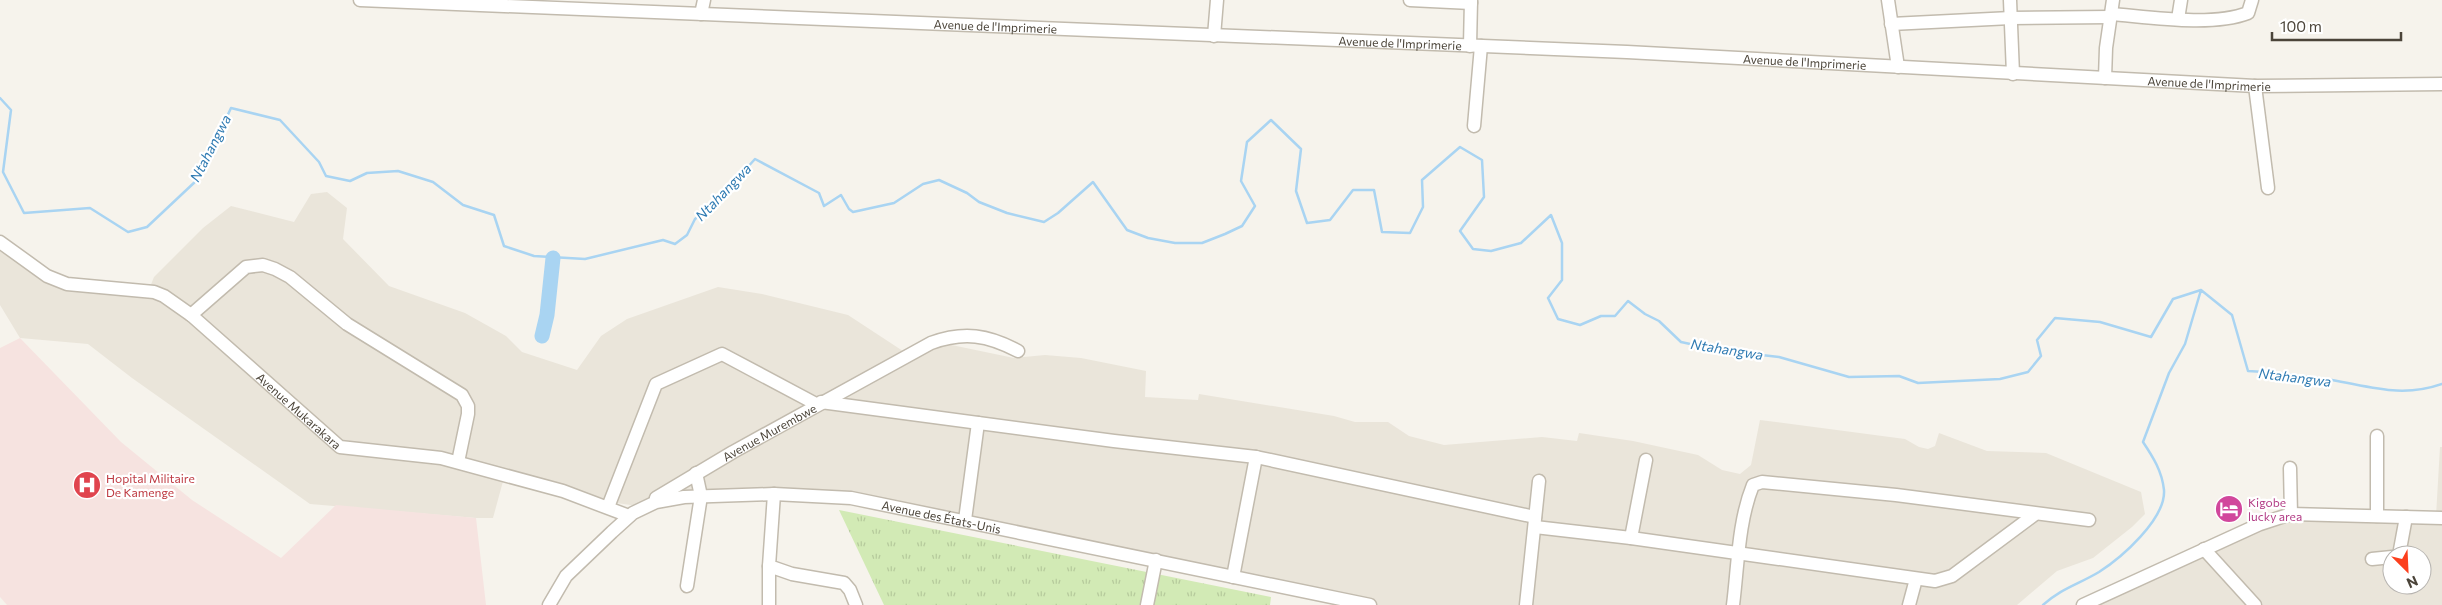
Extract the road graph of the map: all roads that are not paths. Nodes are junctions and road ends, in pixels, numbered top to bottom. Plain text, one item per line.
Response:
1 (360, 0) edge
2 (374, 0) edge
3 (704, 0) edge
4 (1217, 0) edge
5 (1410, 0) edge
6 (1888, 0) edge
7 (2010, 0) edge
8 (2113, 0) edge
9 (2181, 0) edge
10 (2252, 0) edge
11 (1471, 2) edge
12 (701, 14) junction
13 (2110, 16) junction
14 (2012, 18) junction
15 (2178, 19) junction
16 (1891, 24) junction
17 (1214, 36) junction
18 (1475, 46) junction
19 (1898, 67) junction
20 (2013, 74) junction
21 (2105, 78) junction
22 (2442, 84) edge
23 (2255, 86) junction
24 (1474, 126) dead end
25 (2268, 188) dead end
26 (0, 242) edge
27 (191, 315) junction
28 (1018, 351) dead end
29 (819, 403) junction
30 (978, 423) junction
31 (2377, 436) dead end
32 (1256, 457) junction
33 (1646, 460) dead end
34 (458, 462) junction
35 (2290, 468) dead end
36 (696, 473) junction
37 (1539, 481) dead end
38 (774, 494) junction
39 (701, 496) junction
40 (608, 507) junction
41 (644, 507) junction
42 (2291, 514) junction
43 (2034, 515) junction
44 (629, 516) junction
45 (2377, 516) junction
46 (2406, 517) junction
47 (2442, 518) edge
48 (965, 520) junction
49 (2089, 520) dead end
50 (1535, 522) junction
51 (1631, 538) junction
52 (2401, 545) edge
53 (2204, 549) junction
54 (1740, 553) junction
55 (2382, 558) edge
56 (2372, 559) dead end
57 (1156, 560) junction
58 (769, 566) junction
59 (1234, 577) junction
60 (1916, 579) junction
61 (687, 586) dead end
62 (549, 605) edge
63 (769, 605) edge
64 (856, 605) edge
65 (1147, 605) edge
66 (1370, 605) edge
67 (1526, 605) edge
68 (1733, 605) edge
69 (1908, 605) edge
70 (2083, 605) edge
71 (2255, 605) edge

1 - 2 street, Avenue de l'Imprimerie
2 - 12 street, Avenue de l'Imprimerie
3 - 12 street
4 - 17 street
5 - 11 street
6 - 16 street
7 - 14 street
8 - 13 street
9 - 15 street
10 - 15 street
11 - 18 street
12 - 17 street, Avenue de l'Imprimerie
13 - 14 street
13 - 15 street
13 - 21 street
14 - 16 street
14 - 20 street
16 - 19 street
17 - 18 street, Avenue de l'Imprimerie
18 - 19 street, Avenue de l'Imprimerie
18 - 24 street
19 - 20 street, Avenue de l'Imprimerie
20 - 21 street, Avenue de l'Imprimerie
21 - 23 street, Avenue de l'Imprimerie
22 - 23 street, Avenue de l'Imprimerie
23 - 25 street
26 - 27 street, Avenue Mukarakara
27 - 34 street, Avenue Mukarakara
27 - 34 street
28 - 29 street, Avenue Murembwe
29 - 30 street
29 - 36 street, Avenue Murembwe
29 - 40 street
30 - 32 street
30 - 48 street
31 - 45 street
32 - 50 street
32 - 59 street
33 - 51 street
34 - 40 street, Avenue Mukarakara
35 - 42 street
36 - 39 street
36 - 41 street, Avenue Murembwe
37 - 50 street
38 - 39 street, Avenue des États-Unis
38 - 48 street, Avenue des États-Unis
38 - 58 street
39 - 41 street, Avenue des États-Unis
39 - 61 street
40 - 44 street, Avenue Mukarakara
41 - 44 street, Avenue des États-Unis
42 - 45 street
42 - 53 street
43 - 49 street
43 - 54 street
43 - 60 street
44 - 62 street, Avenue des États-Unis
45 - 46 street
46 - 47 street
46 - 52 street
48 - 57 street, Avenue des États-Unis
50 - 51 street
50 - 67 street
51 - 54 street
53 - 70 street
53 - 71 street
54 - 60 street
54 - 68 street
55 - 56 street
57 - 59 street, Avenue des États-Unis
57 - 65 street
58 - 63 street
58 - 64 street
59 - 66 street, Avenue des États-Unis
60 - 69 street

